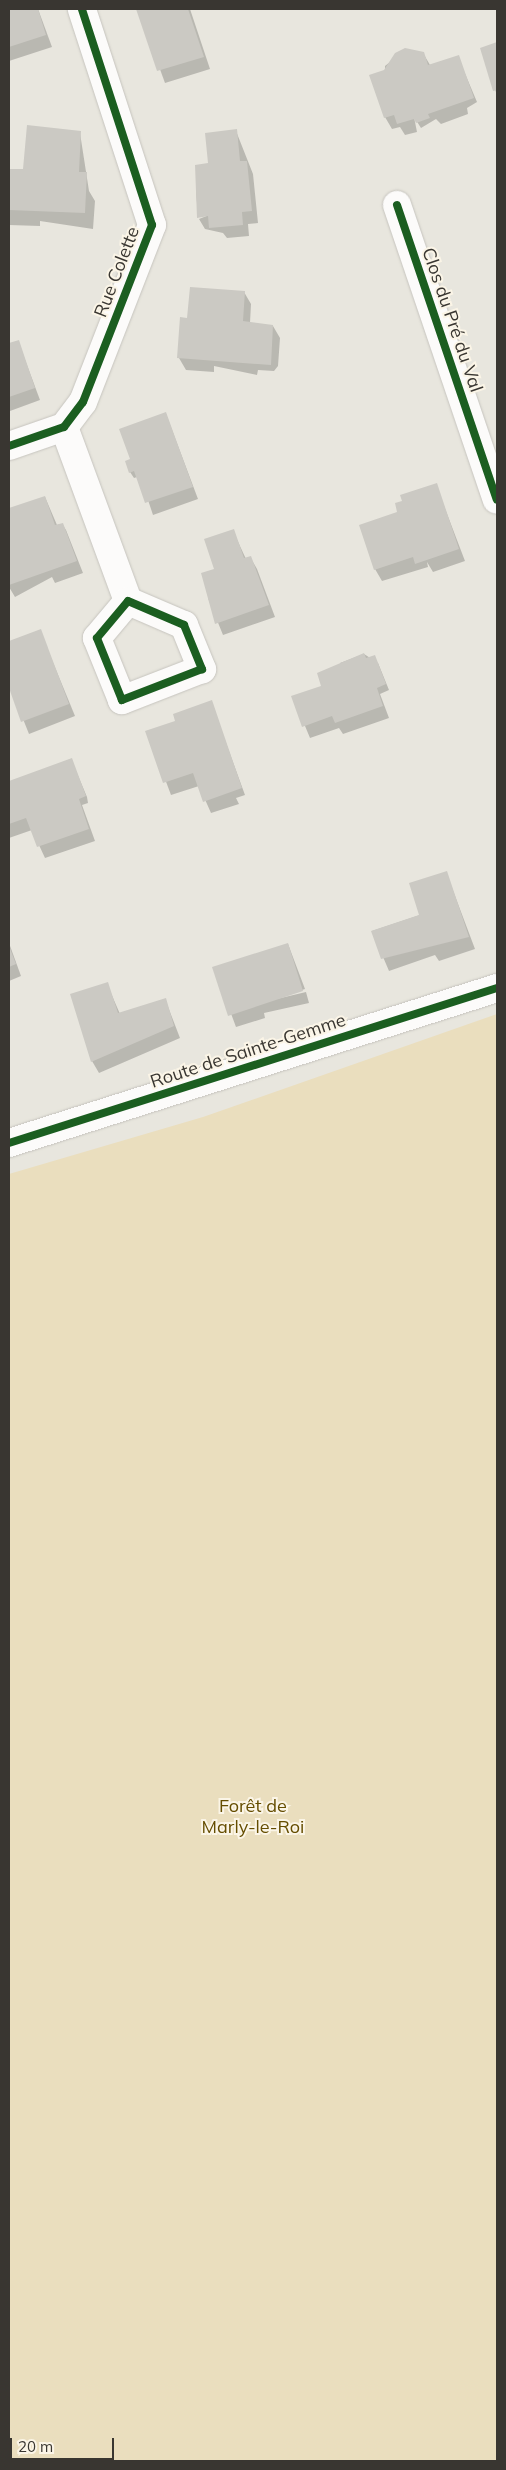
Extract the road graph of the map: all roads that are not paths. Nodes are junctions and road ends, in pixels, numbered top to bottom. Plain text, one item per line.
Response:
1 (82, 9) edge
2 (397, 205) dead end
3 (64, 427) junction
4 (9, 446) edge
5 (497, 500) edge
6 (128, 600) dead end
7 (497, 988) edge
8 (9, 1143) edge

1 - 3 street, Rue Colette
2 - 5 street, Clos du Pré du Val
3 - 4 street
3 - 6 street
7 - 8 street, Route de Sainte-Gemme

